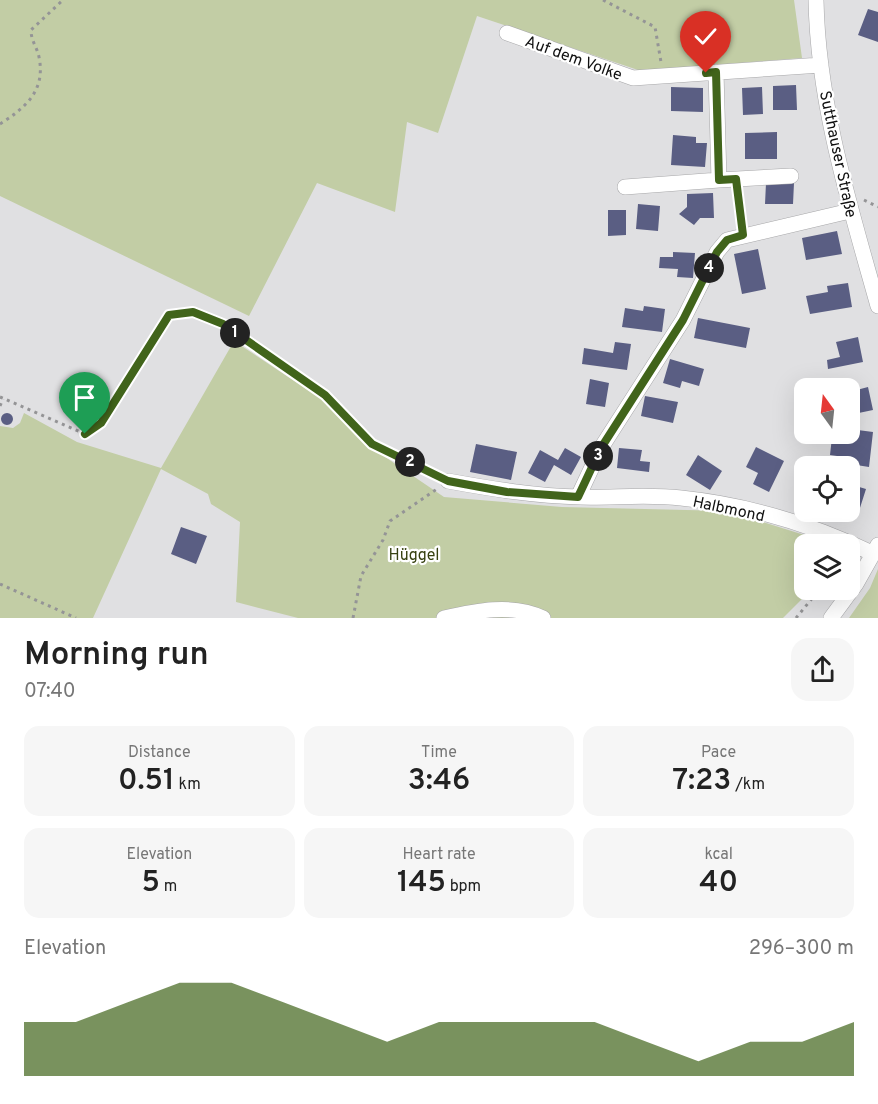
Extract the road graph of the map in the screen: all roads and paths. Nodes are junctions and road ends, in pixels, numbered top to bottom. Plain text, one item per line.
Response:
1 (63, 0) edge
2 (603, 0) edge
3 (816, 0) edge
4 (507, 33) dead end
5 (821, 65) junction
6 (716, 72) junction
7 (663, 76) junction
8 (0, 124) edge
9 (791, 176) dead end
10 (736, 179) junction
11 (719, 180) junction
12 (625, 186) dead end
13 (850, 211) junction
14 (743, 235) junction
15 (878, 306) edge
16 (2, 398) edge
17 (0, 406) edge
18 (448, 481) junction
19 (578, 497) junction
20 (876, 550) edge
21 (0, 584) edge
22 (811, 600) edge
23 (76, 618) edge
24 (353, 618) edge
25 (444, 618) edge
26 (543, 618) edge
27 (796, 618) edge
28 (831, 618) edge

1 - 8 path
2 - 7 path
3 - 5 street, Sutthauser Straße
4 - 7 street, Auf dem Volke
5 - 6 street, Auf dem Volke
5 - 13 street, Sutthauser Straße
6 - 7 street, Auf dem Volke
6 - 11 street
9 - 10 street
10 - 11 street
10 - 14 path
11 - 12 street
13 - 14 street
13 - 15 street, Sutthauser Straße
14 - 19 street
16 - 17 path
16 - 18 path
18 - 19 street, Halbmond
18 - 24 path
19 - 20 street, Halbmond
20 - 28 street
21 - 23 path
22 - 27 path
25 - 26 street

